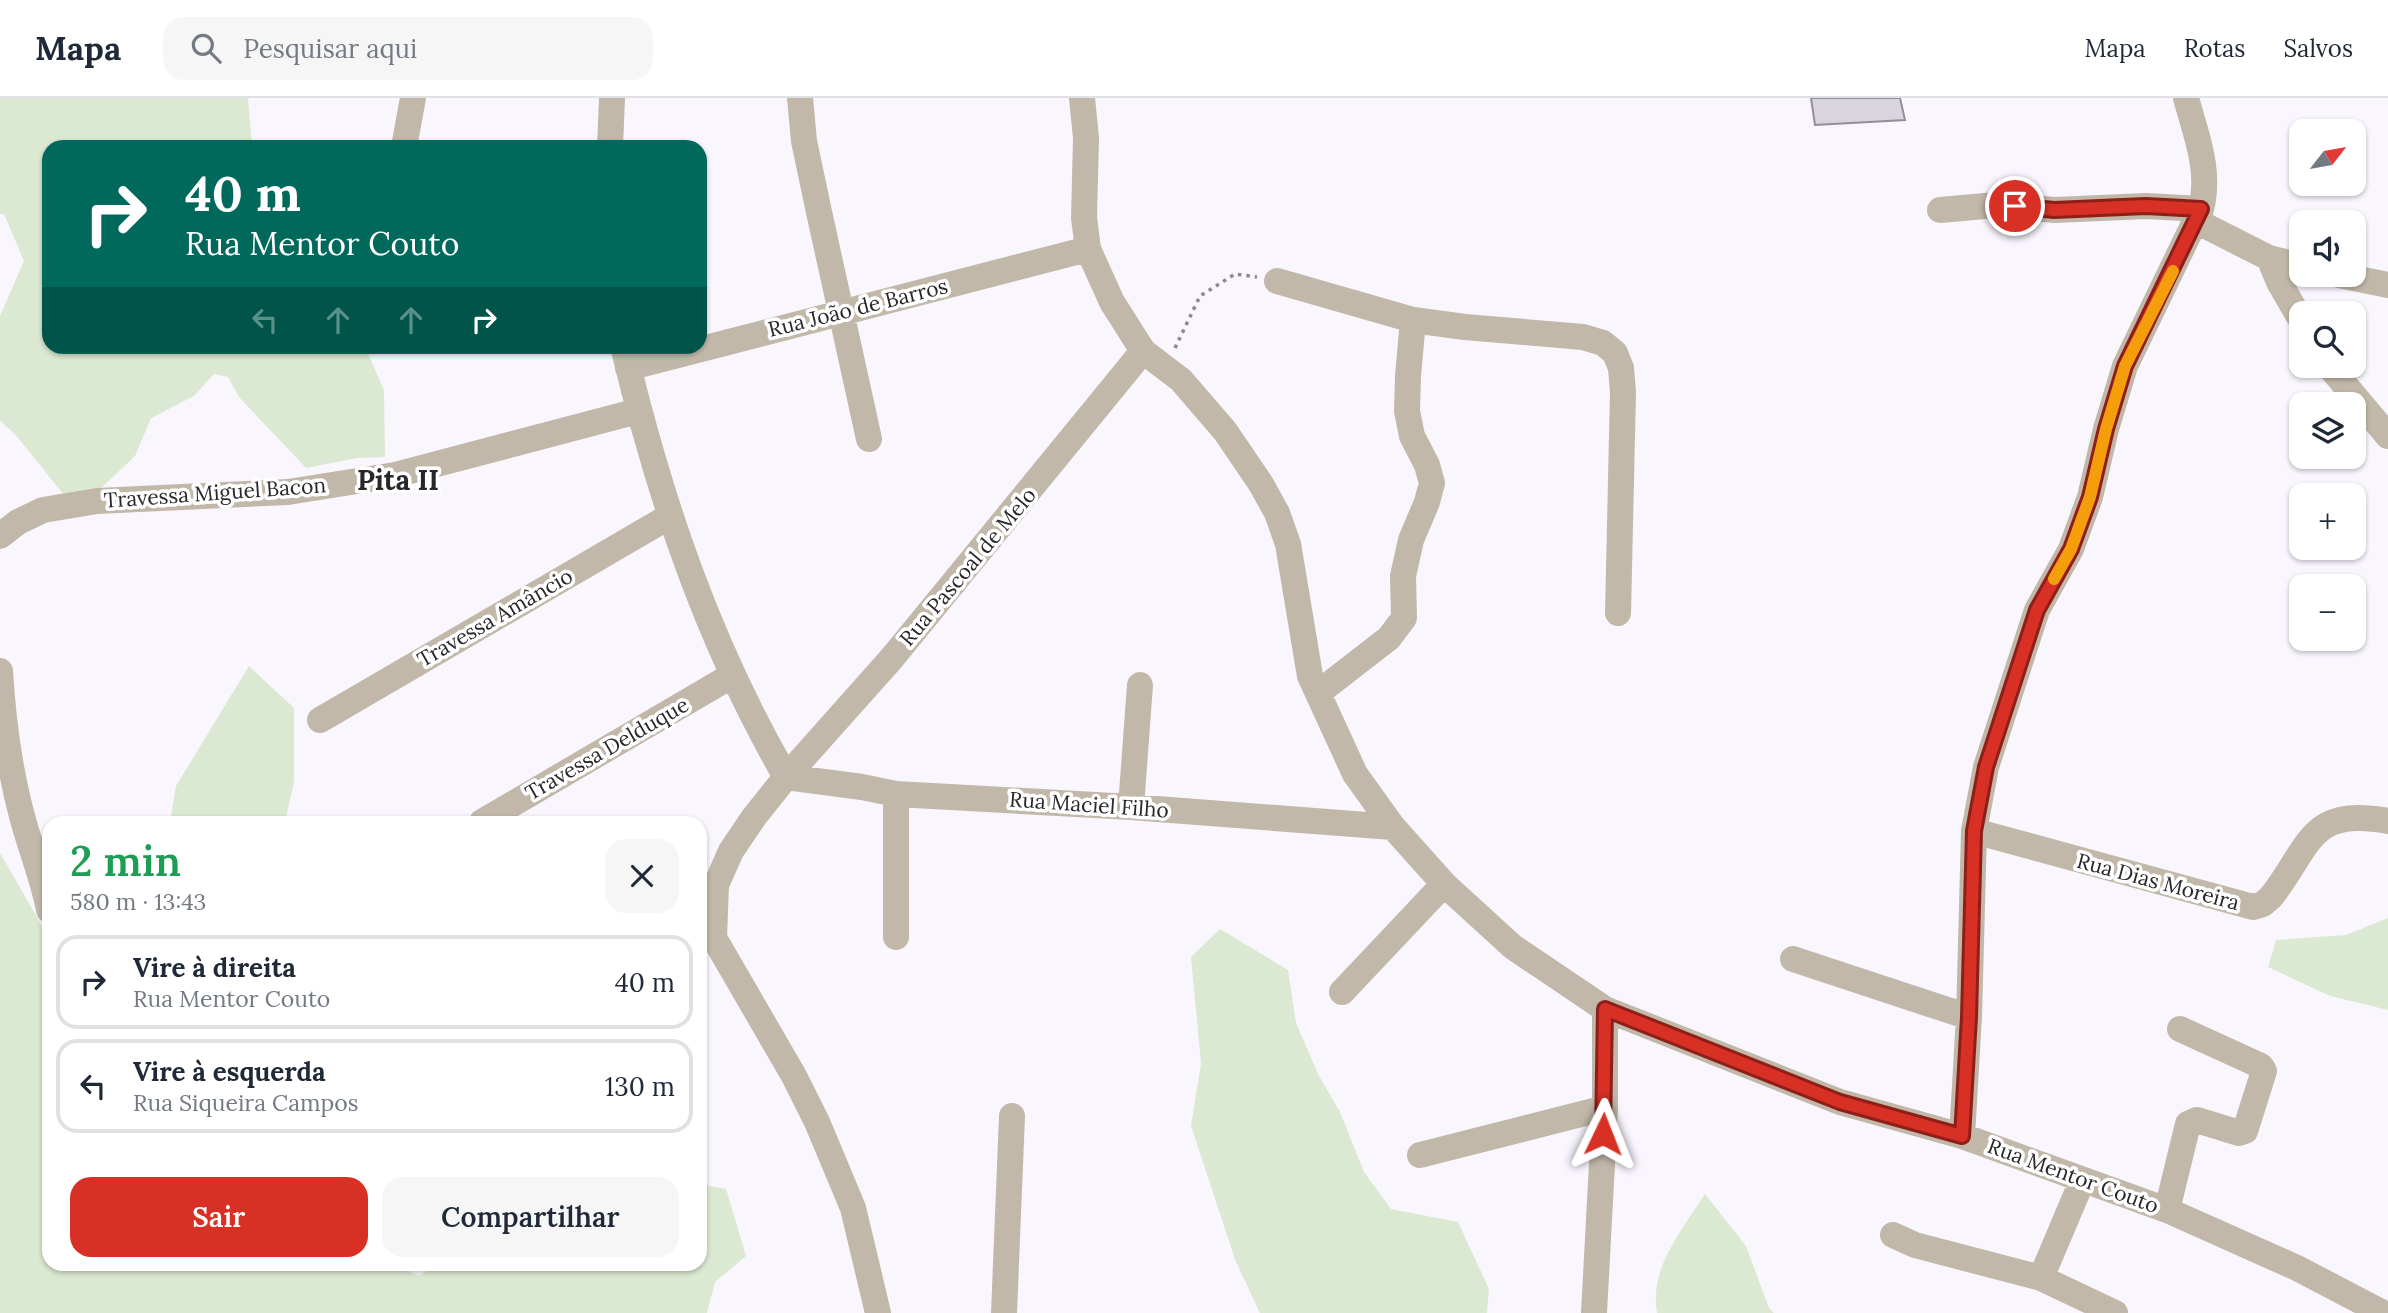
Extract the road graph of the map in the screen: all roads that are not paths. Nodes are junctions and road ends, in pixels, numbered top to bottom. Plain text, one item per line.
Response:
1 (414, 98) edge
2 (612, 98) edge
3 (800, 98) edge
4 (1082, 98) edge
5 (2186, 98) edge
6 (405, 140) edge
7 (610, 140) edge
8 (1940, 210) dead end
9 (2199, 215) junction
10 (1088, 249) junction
11 (2269, 258) junction
12 (2289, 263) edge
13 (1276, 281) road end
14 (2366, 281) edge
15 (2388, 285) edge
16 (2290, 301) edge
17 (841, 312) junction
18 (1413, 320) junction
19 (707, 340) edge
20 (1143, 351) junction
21 (626, 357) edge
22 (2339, 378) edge
23 (638, 411) junction
24 (2388, 436) edge
25 (869, 439) dead end
26 (670, 516) junction
27 (0, 536) edge
28 (1618, 613) dead end
29 (0, 671) edge
30 (732, 676) junction
31 (1140, 685) dead end
32 (1318, 693) junction
33 (320, 720) dead end
34 (786, 777) junction
35 (897, 793) junction
36 (1131, 807) junction
37 (492, 816) edge
38 (2388, 821) edge
39 (1393, 827) junction
40 (1974, 831) junction
41 (1444, 884) junction
42 (42, 886) edge
43 (896, 937) dead end
44 (707, 940) edge
45 (1793, 959) dead end
46 (1342, 992) dead end
47 (1605, 1009) junction
48 (1969, 1017) junction
49 (2180, 1029) dead end
50 (1605, 1108) junction
51 (1012, 1116) dead end
52 (1962, 1136) junction
53 (1420, 1155) dead end
54 (2082, 1181) junction
55 (2167, 1210) junction
56 (1893, 1235) dead end
57 (2040, 1279) junction
58 (878, 1313) edge
59 (1004, 1313) edge
60 (1594, 1313) edge
61 (2115, 1313) edge
62 (2383, 1313) edge

1 - 6 street
2 - 7 street
3 - 17 street
4 - 10 street, Rua Mentor Couto
5 - 9 street
8 - 9 street
9 - 11 street
9 - 40 street
10 - 17 street, Rua João de Barros
10 - 20 street, Rua Mentor Couto
11 - 12 street
11 - 16 street
13 - 18 street
14 - 15 street
17 - 19 street, Rua João de Barros
17 - 25 street
18 - 28 street
18 - 32 street
20 - 32 street, Rua Mentor Couto
20 - 34 street, Rua Pascoal de Melo
21 - 23 street
22 - 24 street
23 - 26 street
23 - 27 street, Travessa Miguel Bacon
26 - 30 street
26 - 33 street, Travessa Amâncio
29 - 42 street
30 - 34 street
30 - 37 street, Travessa Delduque
31 - 36 street
32 - 39 street, Rua Mentor Couto
34 - 35 street, Rua Maciel Filho
34 - 44 street, Rua Pascoal de Melo
35 - 36 street, Rua Maciel Filho
35 - 43 street
36 - 39 street, Rua Maciel Filho
38 - 40 street, Rua Dias Moreira
39 - 41 street, Rua Mentor Couto
40 - 48 street
41 - 46 street
41 - 47 street, Rua Mentor Couto
44 - 58 street
45 - 48 street
47 - 50 street
47 - 52 street, Rua Mentor Couto
48 - 52 street
49 - 55 street
50 - 53 street
50 - 60 street
51 - 59 street
52 - 54 street, Rua Mentor Couto
54 - 55 street, Rua Mentor Couto
54 - 57 street
55 - 62 street, Rua Mentor Couto
56 - 57 street
57 - 61 street

